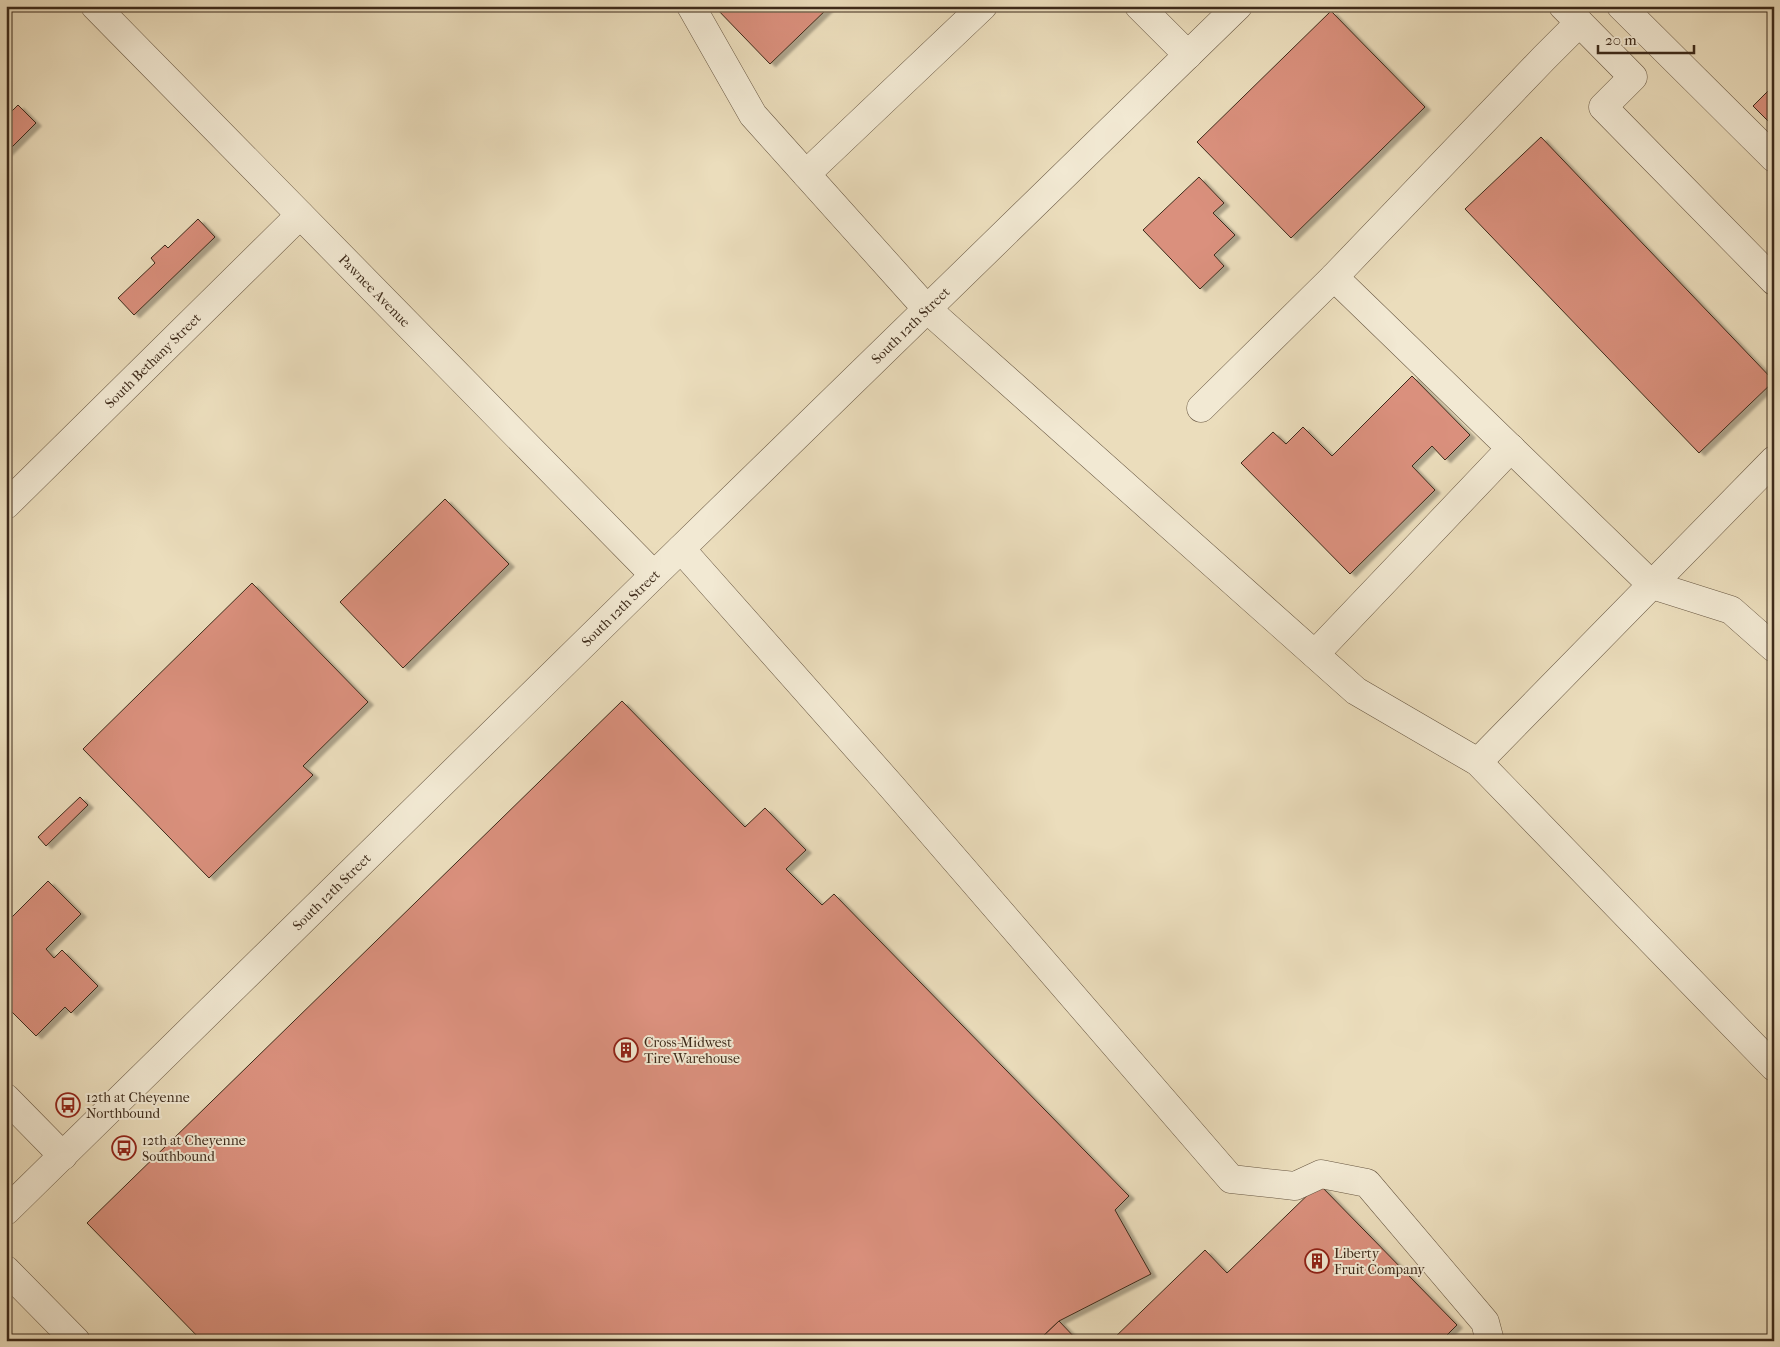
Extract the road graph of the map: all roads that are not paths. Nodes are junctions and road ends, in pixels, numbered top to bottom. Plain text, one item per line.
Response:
1 (95, 6) edge
2 (691, 6) edge
3 (983, 6) edge
4 (1139, 6) edge
5 (1621, 6) edge
6 (1233, 8) edge
7 (1571, 15) edge
8 (1188, 55) junction
9 (1774, 158) edge
10 (806, 174) junction
11 (300, 215) junction
12 (1334, 277) junction
13 (1774, 281) edge
14 (927, 309) junction
15 (1201, 408) dead end
16 (1511, 448) junction
17 (1774, 460) edge
18 (6, 505) edge
19 (681, 550) junction
20 (654, 575) junction
21 (1652, 584) junction
22 (1774, 648) edge
23 (1315, 654) junction
24 (1478, 762) junction
25 (1774, 1067) edge
26 (6, 1098) edge
27 (63, 1156) junction
28 (6, 1212) edge
29 (6, 1270) edge
30 (76, 1341) edge
31 (1490, 1341) edge

1 - 11 street, Pawnee Avenue
2 - 10 street
3 - 10 street
4 - 8 street
5 - 9 street
6 - 8 street, South 12th Street
7 - 12 street
7 - 13 street
8 - 14 street, South 12th Street
10 - 14 street
11 - 18 street, South Bethany Street
11 - 20 street, Pawnee Avenue
12 - 15 street
12 - 16 street
14 - 19 street, South 12th Street
14 - 23 street
16 - 21 street
16 - 23 street
17 - 21 street
19 - 20 street, South 12th Street
19 - 31 street
20 - 27 street, South 12th Street
21 - 22 street
21 - 24 street
23 - 24 street
24 - 25 street
26 - 27 street
27 - 28 street, South 12th Street
29 - 30 street

